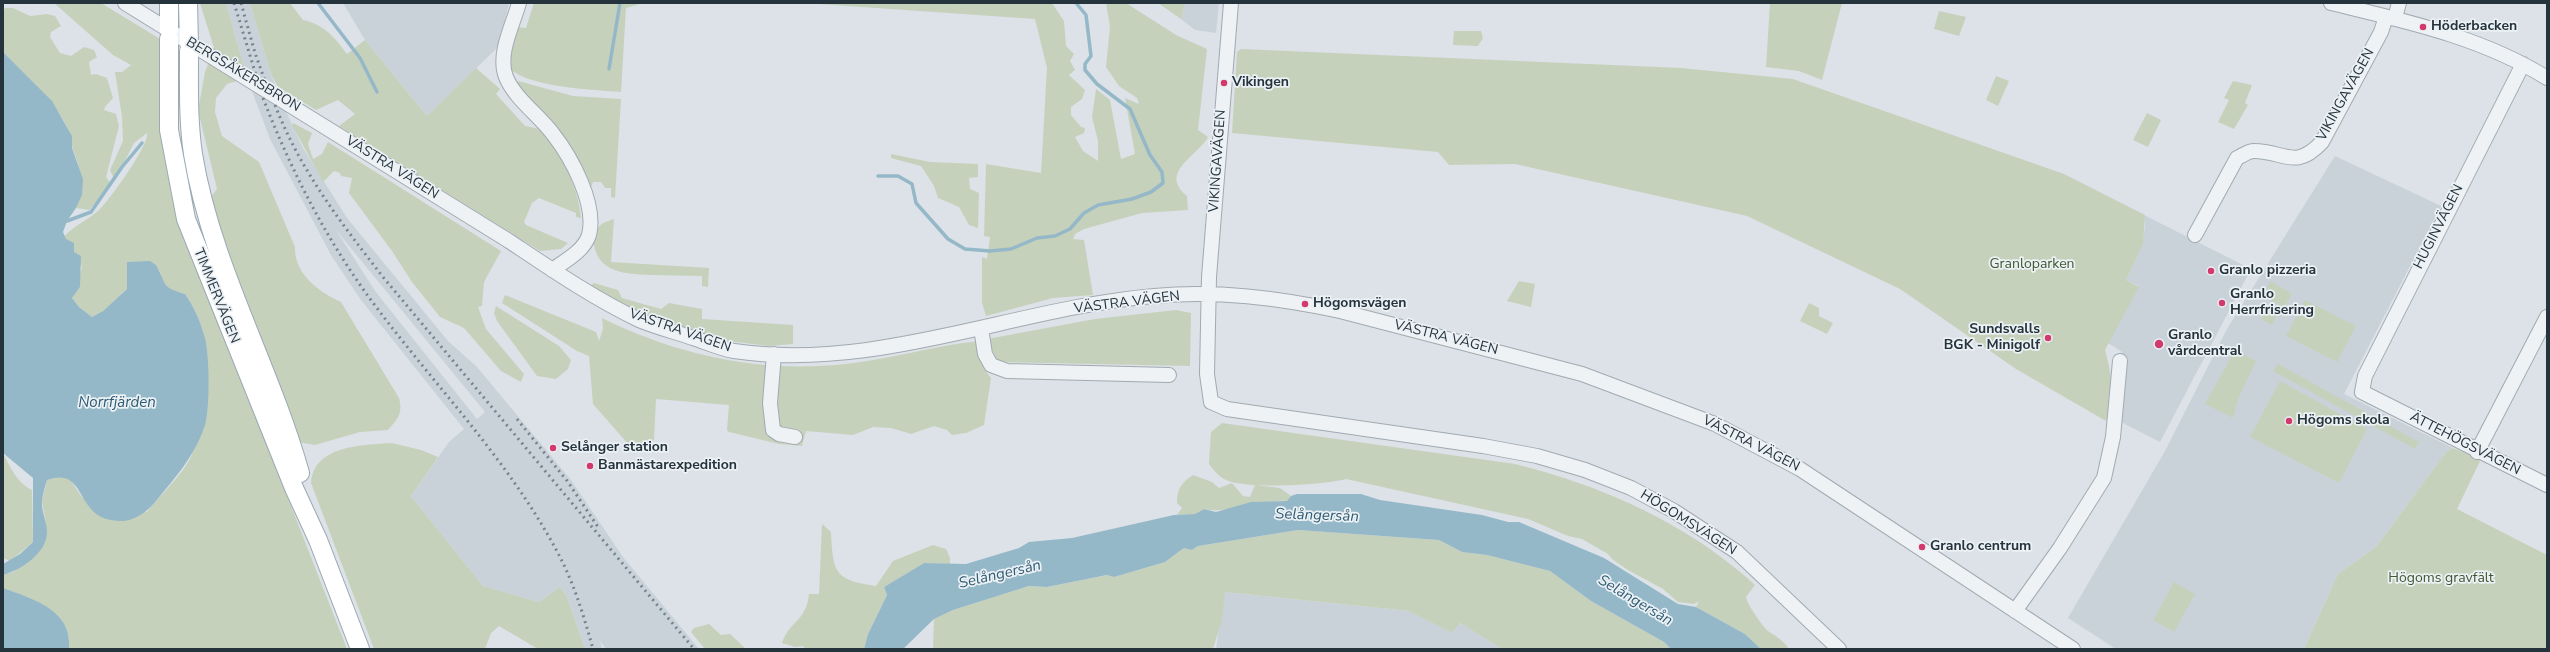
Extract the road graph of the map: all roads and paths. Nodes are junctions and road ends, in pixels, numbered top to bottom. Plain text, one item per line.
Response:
1 (125, 3) edge
2 (169, 3) edge
3 (188, 3) edge
4 (519, 3) edge
5 (1231, 3) edge
6 (2331, 3) edge
7 (2399, 3) edge
8 (2391, 17) junction
9 (169, 34) junction
10 (189, 47) junction
11 (2523, 64) junction
12 (2547, 78) edge
13 (333, 131) joint
14 (2195, 235) dead end
15 (552, 270) junction
16 (1208, 294) junction
17 (2547, 317) edge
18 (981, 328) junction
19 (774, 354) junction
20 (2120, 361) dead end
21 (1169, 375) dead end
22 (2362, 392) joint
23 (796, 437) dead end
24 (2477, 452) junction
25 (2547, 485) edge
26 (318, 540) junction
27 (2015, 611) junction
28 (360, 649) edge
29 (1839, 649) edge
30 (2073, 649) edge

1 - 9 street, BERGSÅKERSBRON
2 - 9 main road, TIMMERVÄGEN
3 - 10 main road, TIMMERVÄGEN
4 - 15 street
5 - 16 street, VIKINGAVÄGEN
6 - 8 street
7 - 8 street
8 - 11 street
8 - 14 street, VIKINGAVÄGEN
9 - 10 street, BERGSÅKERSBRON
9 - 26 main road, TIMMERVÄGEN
10 - 13 street, BERGSÅKERSBRON
10 - 26 main road, TIMMERVÄGEN
11 - 12 street
11 - 22 street, HUGINVÄGEN
13 - 15 street, VÄSTRA VÄGEN
15 - 19 street, VÄSTRA VÄGEN
16 - 18 street, VÄSTRA VÄGEN
16 - 27 street, VÄSTRA VÄGEN
16 - 29 street, HÖGOMSVÄGEN
17 - 24 street
18 - 19 street, VÄSTRA VÄGEN
18 - 21 street
19 - 23 street
20 - 27 street
22 - 24 street, ÄTTEHÖGSVÄGEN
24 - 25 street, ÄTTEHÖGSVÄGEN
26 - 28 main road, TIMMERVÄGEN
27 - 30 street, VÄSTRA VÄGEN

